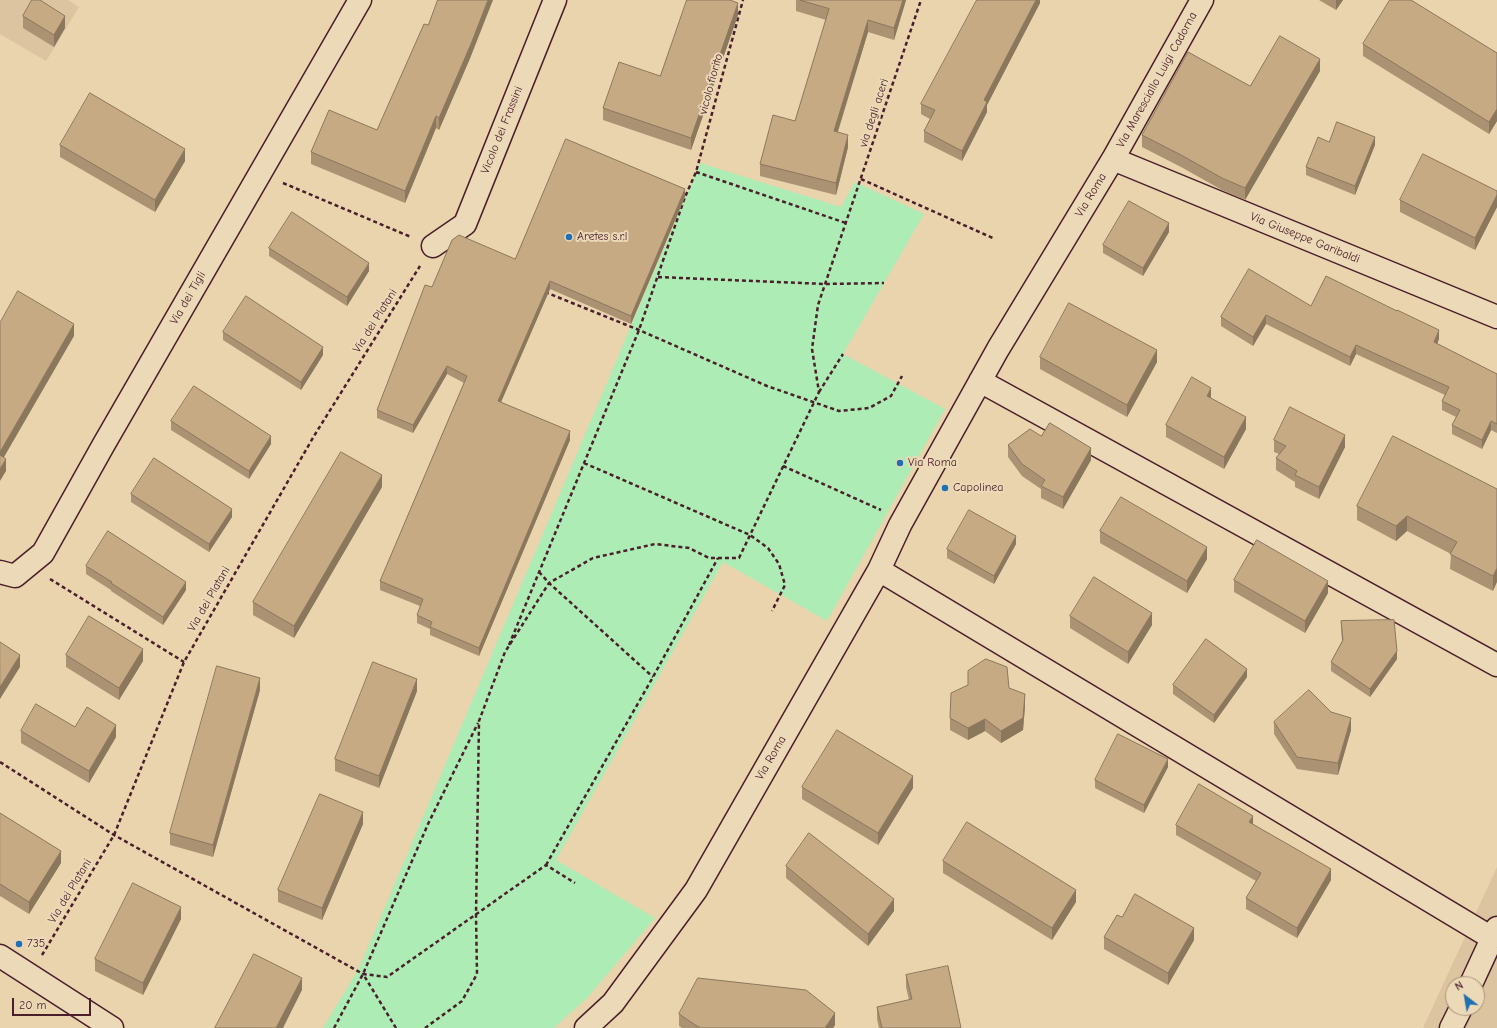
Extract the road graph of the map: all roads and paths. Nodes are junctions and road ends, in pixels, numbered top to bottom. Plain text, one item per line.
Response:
1 (360, 0) edge
2 (555, 0) edge
3 (743, 0) edge
4 (921, 0) edge
5 (1202, 0) edge
6 (1113, 159) junction
7 (696, 172) junction
8 (260, 173) junction
9 (861, 179) junction
10 (846, 223) junction
11 (994, 239) dead end
12 (433, 246) junction
13 (658, 277) junction
14 (884, 283) dead end
15 (825, 284) junction
16 (543, 291) edge
17 (1497, 317) edge
18 (639, 330) junction
19 (843, 354) dead end
20 (902, 376) dead end
21 (980, 381) junction
22 (818, 392) junction
23 (813, 402) junction
24 (584, 463) junction
25 (783, 466) junction
26 (903, 519) junction
27 (750, 535) junction
28 (718, 558) junction
29 (28, 565) junction
30 (879, 570) junction
31 (0, 572) edge
32 (539, 572) junction
33 (549, 583) junction
34 (772, 611) dead end
35 (505, 652) junction
36 (184, 662) junction
37 (1497, 665) edge
38 (653, 677) junction
39 (479, 721) junction
40 (0, 762) edge
41 (114, 834) junction
42 (546, 865) junction
43 (575, 883) dead end
44 (476, 915) junction
45 (1495, 933) edge
46 (0, 956) edge
47 (363, 974) junction
48 (30, 976) junction
49 (1476, 976) edge
50 (1456, 1016) edge
51 (595, 1025) edge
52 (112, 1028) edge
53 (334, 1028) edge
54 (396, 1028) edge
55 (425, 1028) edge
56 (1451, 1028) edge

1 - 8 street, Via dei Tigli
2 - 12 street, Vicolo dei Frassini
3 - 7 path, vicolo fiorito
4 - 9 path, via degli aceri
5 - 6 street, Via Maresciallo Luigi Cadorna
6 - 17 street, Via Giuseppe Garibaldi
6 - 21 street, Via Roma
7 - 10 path
7 - 13 path, vicolo fiorito
8 - 12 path
8 - 29 street, Via dei Tigli
9 - 10 path, via degli aceri
9 - 11 path
10 - 15 path, via degli aceri
12 - 36 path, Via dei Platani
13 - 15 path
13 - 18 path, vicolo fiorito
14 - 15 path
15 - 22 path, via degli aceri
16 - 18 path
18 - 23 path
18 - 24 path, vicolo fiorito
19 - 22 path
20 - 23 path
21 - 26 street, Via Roma
21 - 37 street
22 - 23 path
23 - 25 path
24 - 27 path
24 - 32 path, vicolo fiorito
25 - 26 path
25 - 27 path
26 - 30 street, Via Roma
27 - 28 path
27 - 34 path
28 - 33 path
28 - 38 path
29 - 31 street, Via dei Tigli
29 - 36 path
30 - 45 street
30 - 51 street, Via Roma
32 - 33 path
32 - 35 path, vicolo fiorito
33 - 35 path
33 - 38 path
35 - 39 path
36 - 41 path, Via dei Platani
38 - 42 path
39 - 44 path
39 - 47 path
40 - 41 path
41 - 47 path
41 - 48 path, Via dei Platani
42 - 43 path
42 - 44 path
44 - 47 path
44 - 55 path
45 - 49 street
46 - 48 street
47 - 53 path
47 - 54 path
48 - 52 street
50 - 56 street

